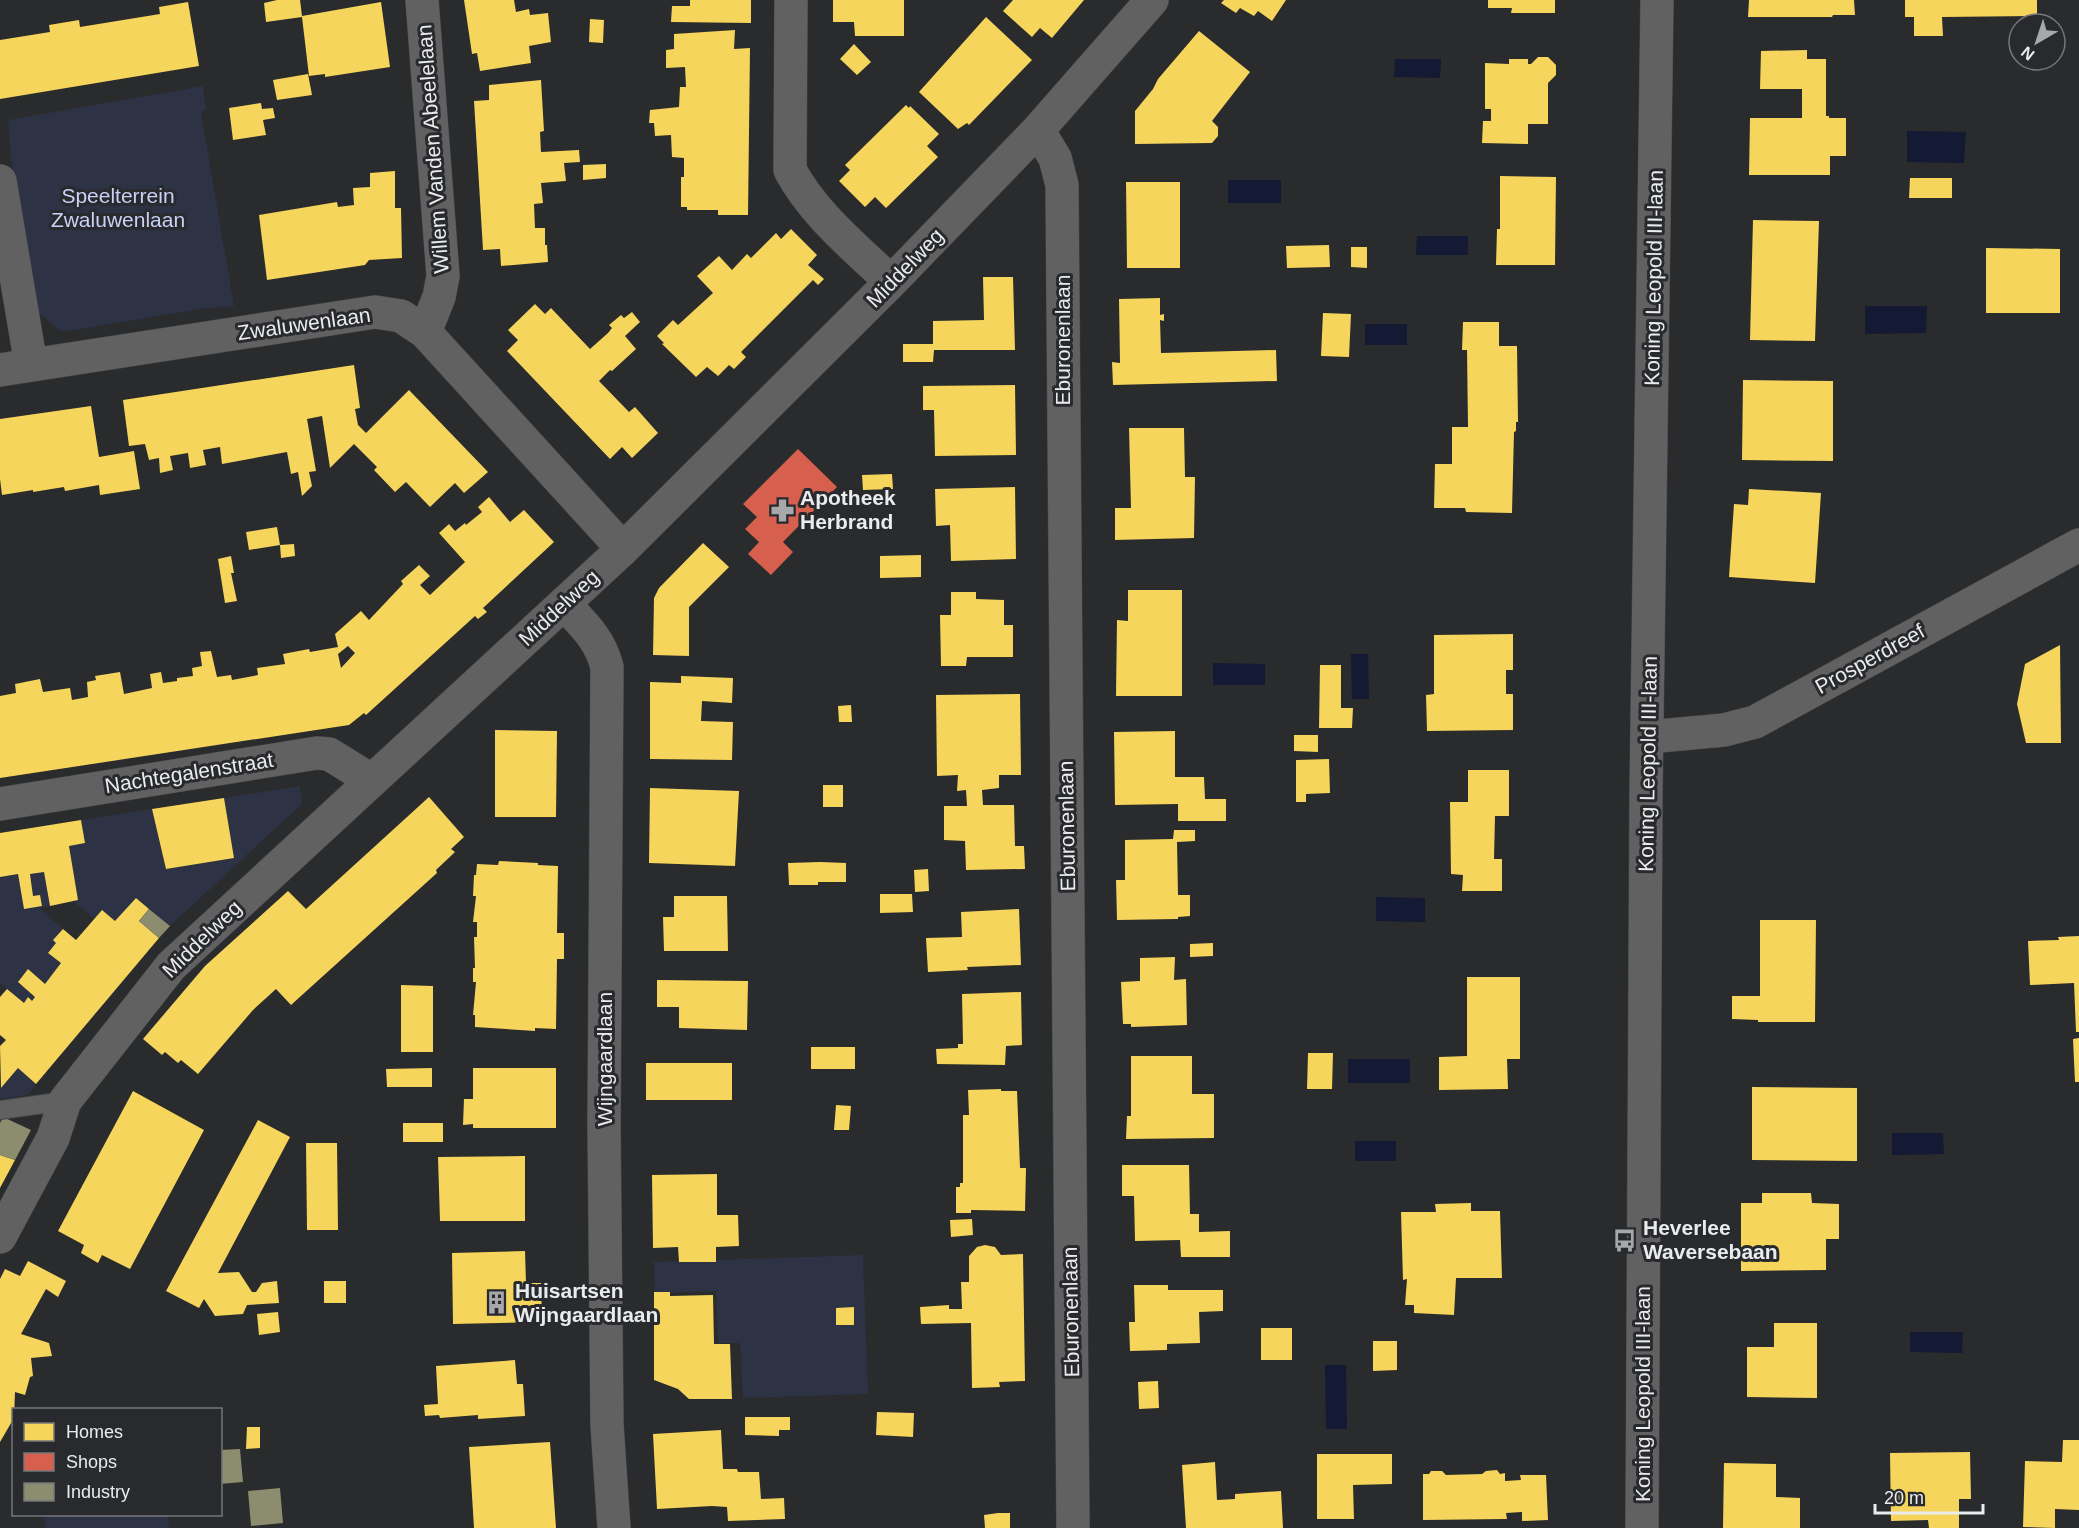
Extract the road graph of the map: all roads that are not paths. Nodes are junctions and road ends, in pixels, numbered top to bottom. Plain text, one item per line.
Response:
1 (422, 0) edge
2 (791, 0) edge
3 (1152, 0) edge
4 (1657, 0) edge
5 (1038, 130) junction
6 (0, 180) edge
7 (891, 282) junction
8 (425, 332) junction
9 (16, 368) edge
10 (2079, 544) edge
11 (623, 549) junction
12 (564, 604) junction
13 (1648, 736) junction
14 (371, 780) junction
15 (0, 804) edge
16 (65, 1101) junction
17 (0, 1110) edge
18 (0, 1237) edge
19 (614, 1528) edge
20 (1073, 1528) edge
21 (1642, 1528) edge

1 - 8 street, Willem Vanden Abeelelaan
2 - 7 street
3 - 5 street, Middelweg
4 - 13 street, Koning Leopold III-laan
5 - 7 street, Middelweg
5 - 20 street, Eburonenlaan
6 - 9 street, Zwaluwenlaan
7 - 11 street, Middelweg
8 - 9 street, Zwaluwenlaan
8 - 11 street, Zwaluwenlaan
10 - 13 street, Prosperdreef
11 - 12 street, Middelweg
12 - 14 street, Middelweg
12 - 19 street, Wijngaardlaan
13 - 21 street, Koning Leopold III-laan
14 - 15 street, Nachtegalenstraat
14 - 16 street, Middelweg
16 - 17 lane
16 - 18 street, Middelweg

